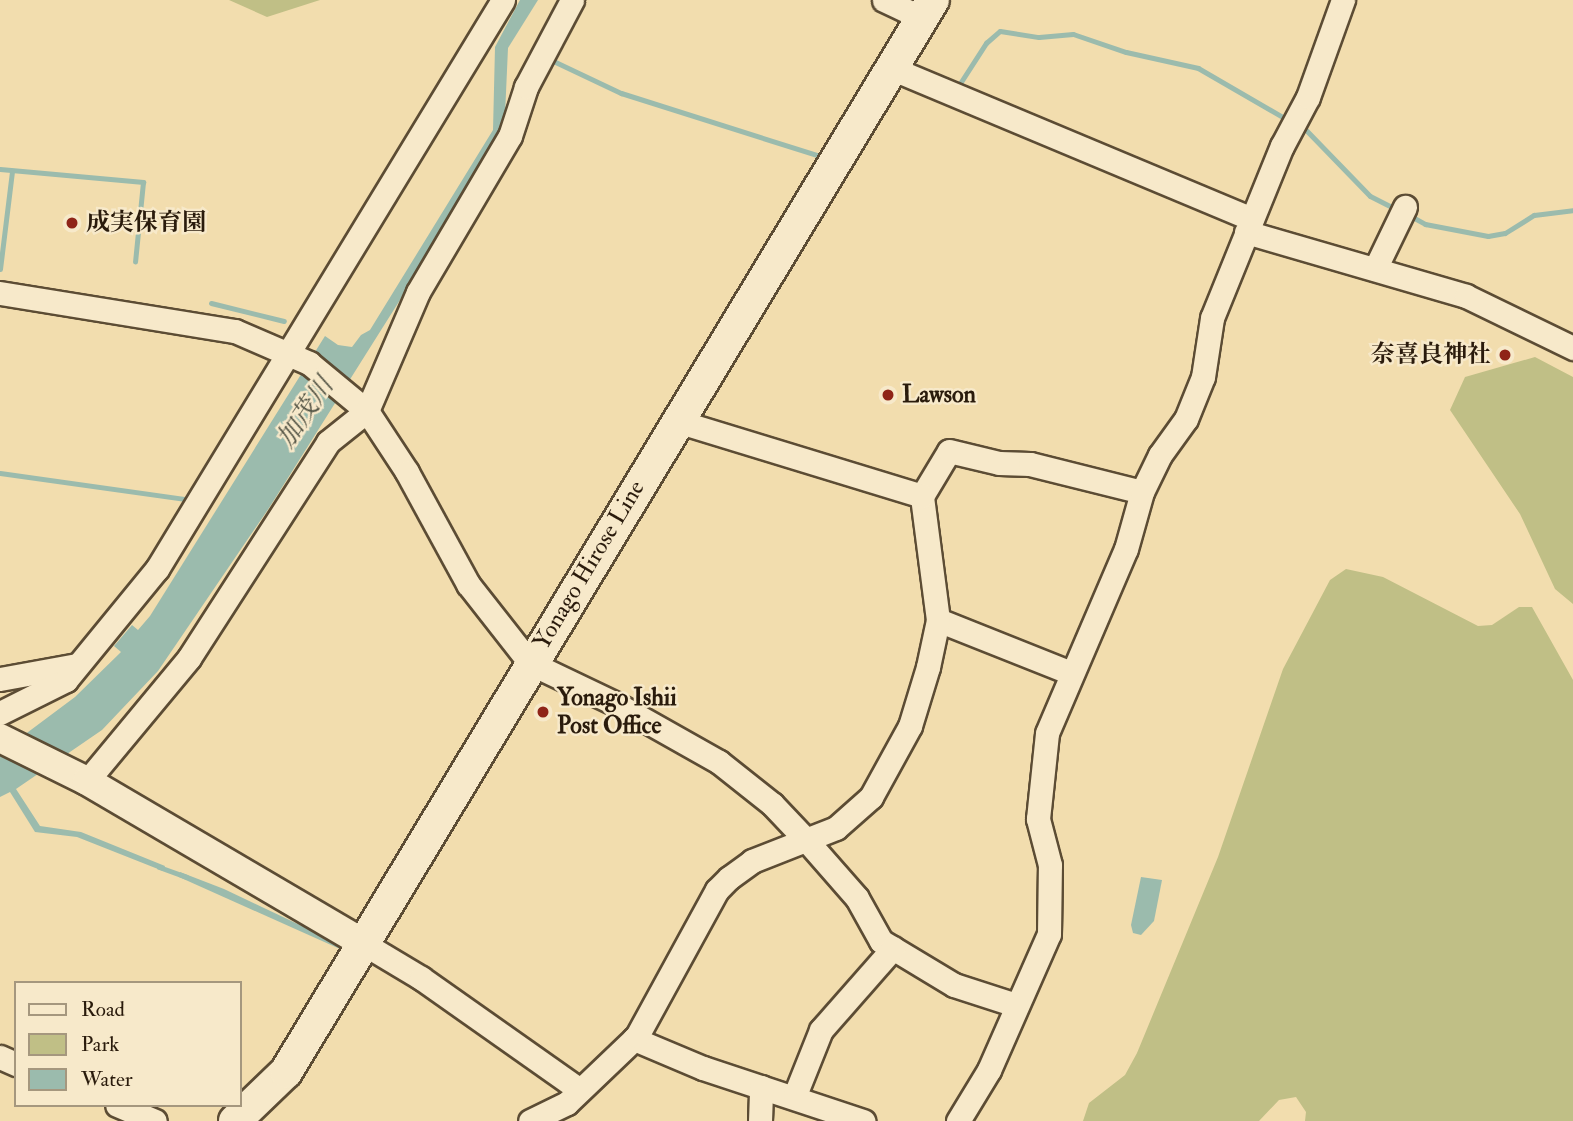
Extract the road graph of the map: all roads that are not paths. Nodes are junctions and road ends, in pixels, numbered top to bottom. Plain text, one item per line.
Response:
1 (503, 0) edge
2 (572, 0) edge
3 (884, 0) edge
4 (1343, 0) edge
5 (928, 9) edge
6 (891, 68) junction
7 (1405, 207) dead end
8 (1249, 226) junction
9 (1375, 269) junction
10 (0, 293) edge
11 (1573, 348) edge
12 (300, 358) junction
13 (367, 411) junction
14 (677, 421) junction
15 (1142, 492) junction
16 (922, 496) junction
17 (938, 620) junction
18 (530, 663) junction
19 (80, 664) junction
20 (1072, 673) junction
21 (0, 679) edge
22 (0, 713) edge
23 (4, 740) edge
24 (79, 777) junction
25 (808, 842) junction
26 (361, 942) junction
27 (893, 948) junction
28 (1016, 1005) junction
29 (634, 1039) junction
30 (761, 1087) junction
31 (580, 1090) junction
32 (795, 1095) junction
33 (122, 1107) edge
34 (538, 1119) edge
35 (155, 1121) edge
36 (235, 1121) edge
37 (760, 1121) edge
38 (863, 1121) edge
39 (958, 1121) edge

1 - 12 street
2 - 13 street
3 - 5 street
4 - 8 street
5 - 6 main road, Yonago Hirose Line
6 - 8 street
6 - 14 main road, Yonago Hirose Line
7 - 9 street
8 - 9 street
8 - 15 street
9 - 11 street
10 - 12 street
12 - 13 street
12 - 19 street
13 - 18 street
13 - 24 street
14 - 16 street
14 - 18 main road, Yonago Hirose Line
15 - 16 street
15 - 20 street
16 - 17 street
17 - 20 street
17 - 25 street
18 - 25 street
18 - 26 main road, Yonago Hirose Line
19 - 21 street
19 - 22 street
20 - 28 street
23 - 24 street
24 - 26 street
25 - 27 street
25 - 29 street
26 - 31 street
26 - 36 main road, Yonago Hirose Line
27 - 28 street
27 - 32 street
28 - 39 street
29 - 30 street
29 - 31 street
30 - 32 street
30 - 37 street
31 - 34 street
32 - 38 street
33 - 35 street

